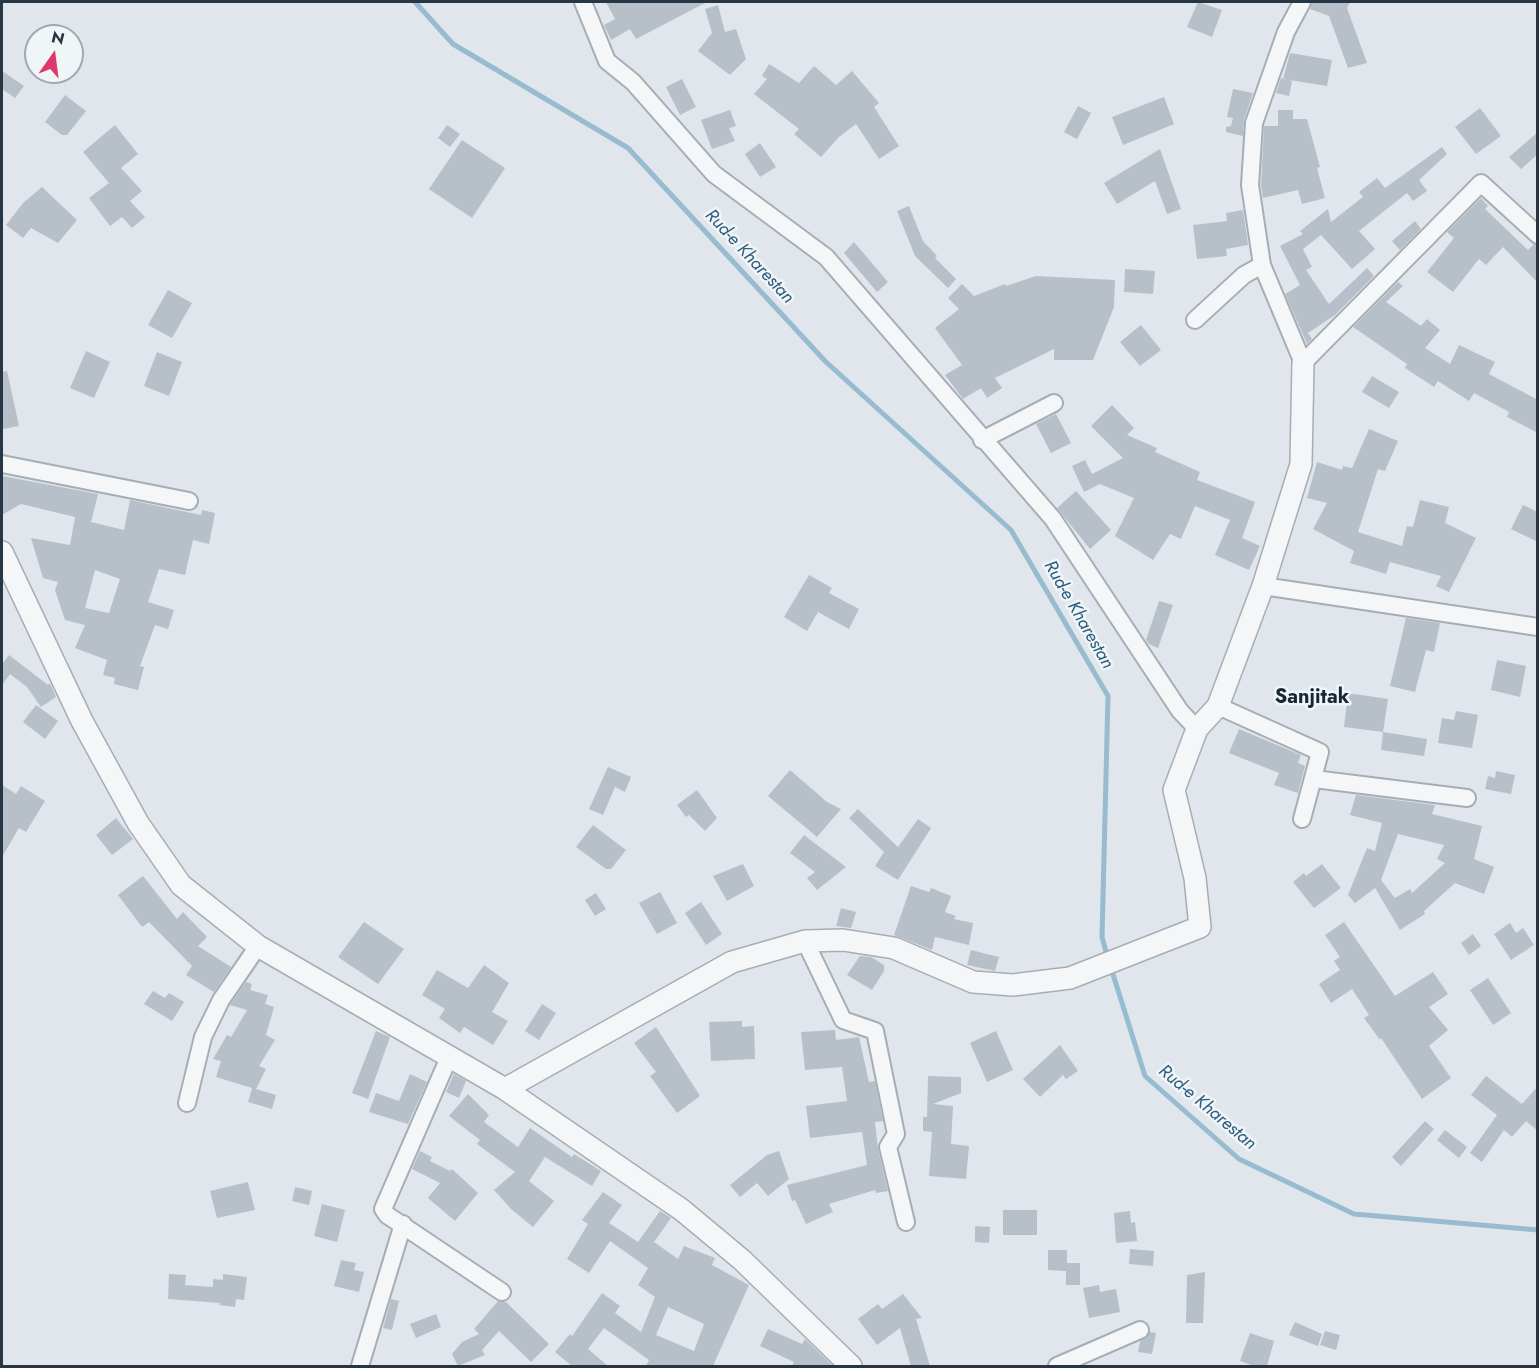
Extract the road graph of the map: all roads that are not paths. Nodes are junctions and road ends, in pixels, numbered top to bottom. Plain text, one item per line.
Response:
1 (583, 2) edge
2 (1302, 2) edge
3 (1538, 235) edge
4 (1262, 265) junction
5 (1195, 320) dead end
6 (1303, 363) junction
7 (1054, 403) dead end
8 (982, 440) junction
9 (2, 464) edge
10 (189, 501) dead end
11 (2, 552) edge
12 (1263, 586) junction
13 (1538, 627) edge
14 (1218, 706) junction
15 (1197, 729) junction
16 (1314, 779) junction
17 (1467, 798) dead end
18 (1302, 819) dead end
19 (805, 941) junction
20 (258, 946) junction
21 (450, 1055) junction
22 (505, 1089) junction
23 (187, 1103) dead end
24 (906, 1222) dead end
25 (403, 1224) junction
26 (502, 1292) dead end
27 (1140, 1330) dead end
28 (360, 1366) edge
29 (851, 1366) edge
30 (1057, 1366) edge

1 - 8 street
2 - 4 street
3 - 6 street
4 - 5 street
4 - 6 street
6 - 12 street
7 - 8 street
8 - 15 street
9 - 10 street
11 - 20 street
12 - 13 street
12 - 14 street
14 - 15 street
14 - 16 street
15 - 19 street
16 - 17 street
16 - 18 street
19 - 22 street
19 - 24 street
20 - 21 street
20 - 23 street
21 - 22 street
21 - 25 street
22 - 29 street
25 - 26 street
25 - 28 street
27 - 30 street

